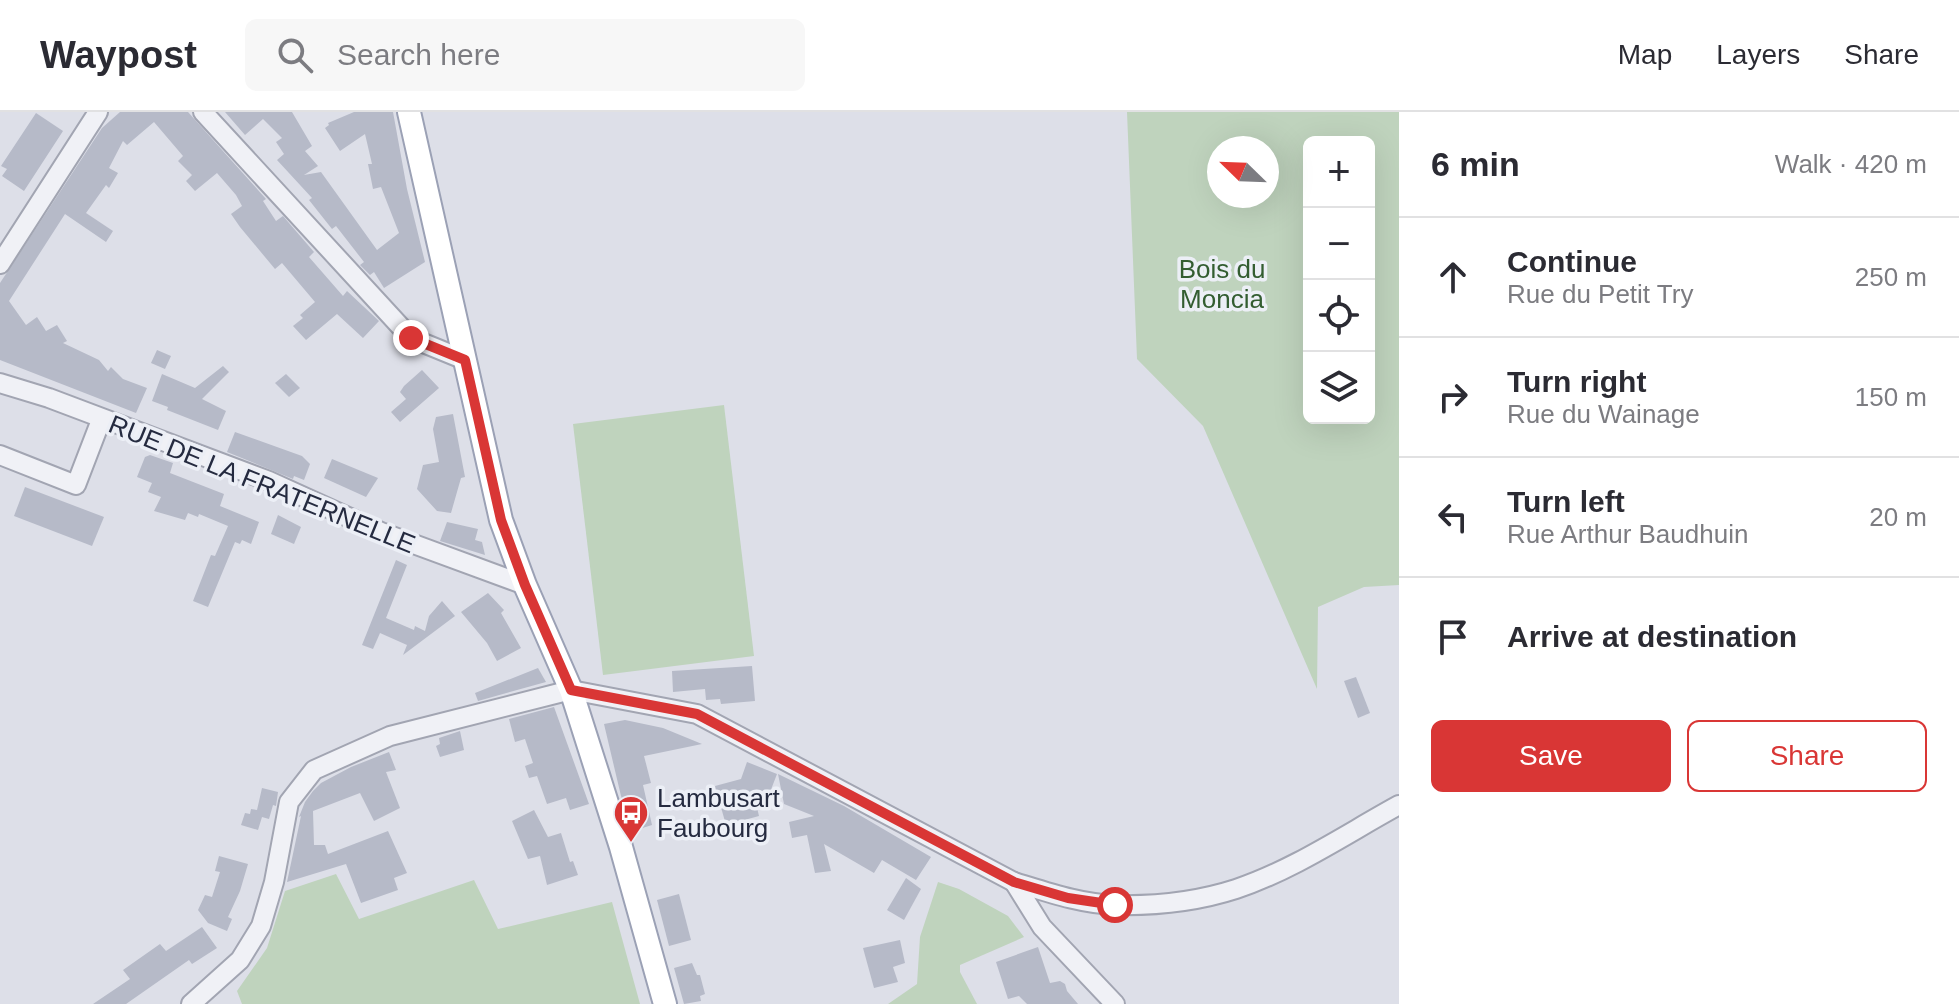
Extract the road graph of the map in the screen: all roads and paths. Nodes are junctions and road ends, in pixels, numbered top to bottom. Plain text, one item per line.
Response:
1 (98, 112) edge
2 (203, 112) edge
3 (409, 112) edge
4 (0, 264) edge
5 (465, 360) junction
6 (0, 383) edge
7 (101, 420) junction
8 (0, 455) edge
9 (525, 585) junction
10 (571, 690) junction
11 (1399, 805) edge
12 (1014, 882) junction
13 (191, 1004) edge
14 (665, 1004) edge
15 (1115, 1004) edge

1 - 4 street
2 - 5 street
3 - 5 main road
5 - 9 main road
6 - 7 street, RUE DE LA FRATERNELLE
7 - 8 street
7 - 9 street, RUE DE LA FRATERNELLE
9 - 10 main road
10 - 12 street
10 - 13 street
10 - 14 main road
11 - 12 street
12 - 15 street

